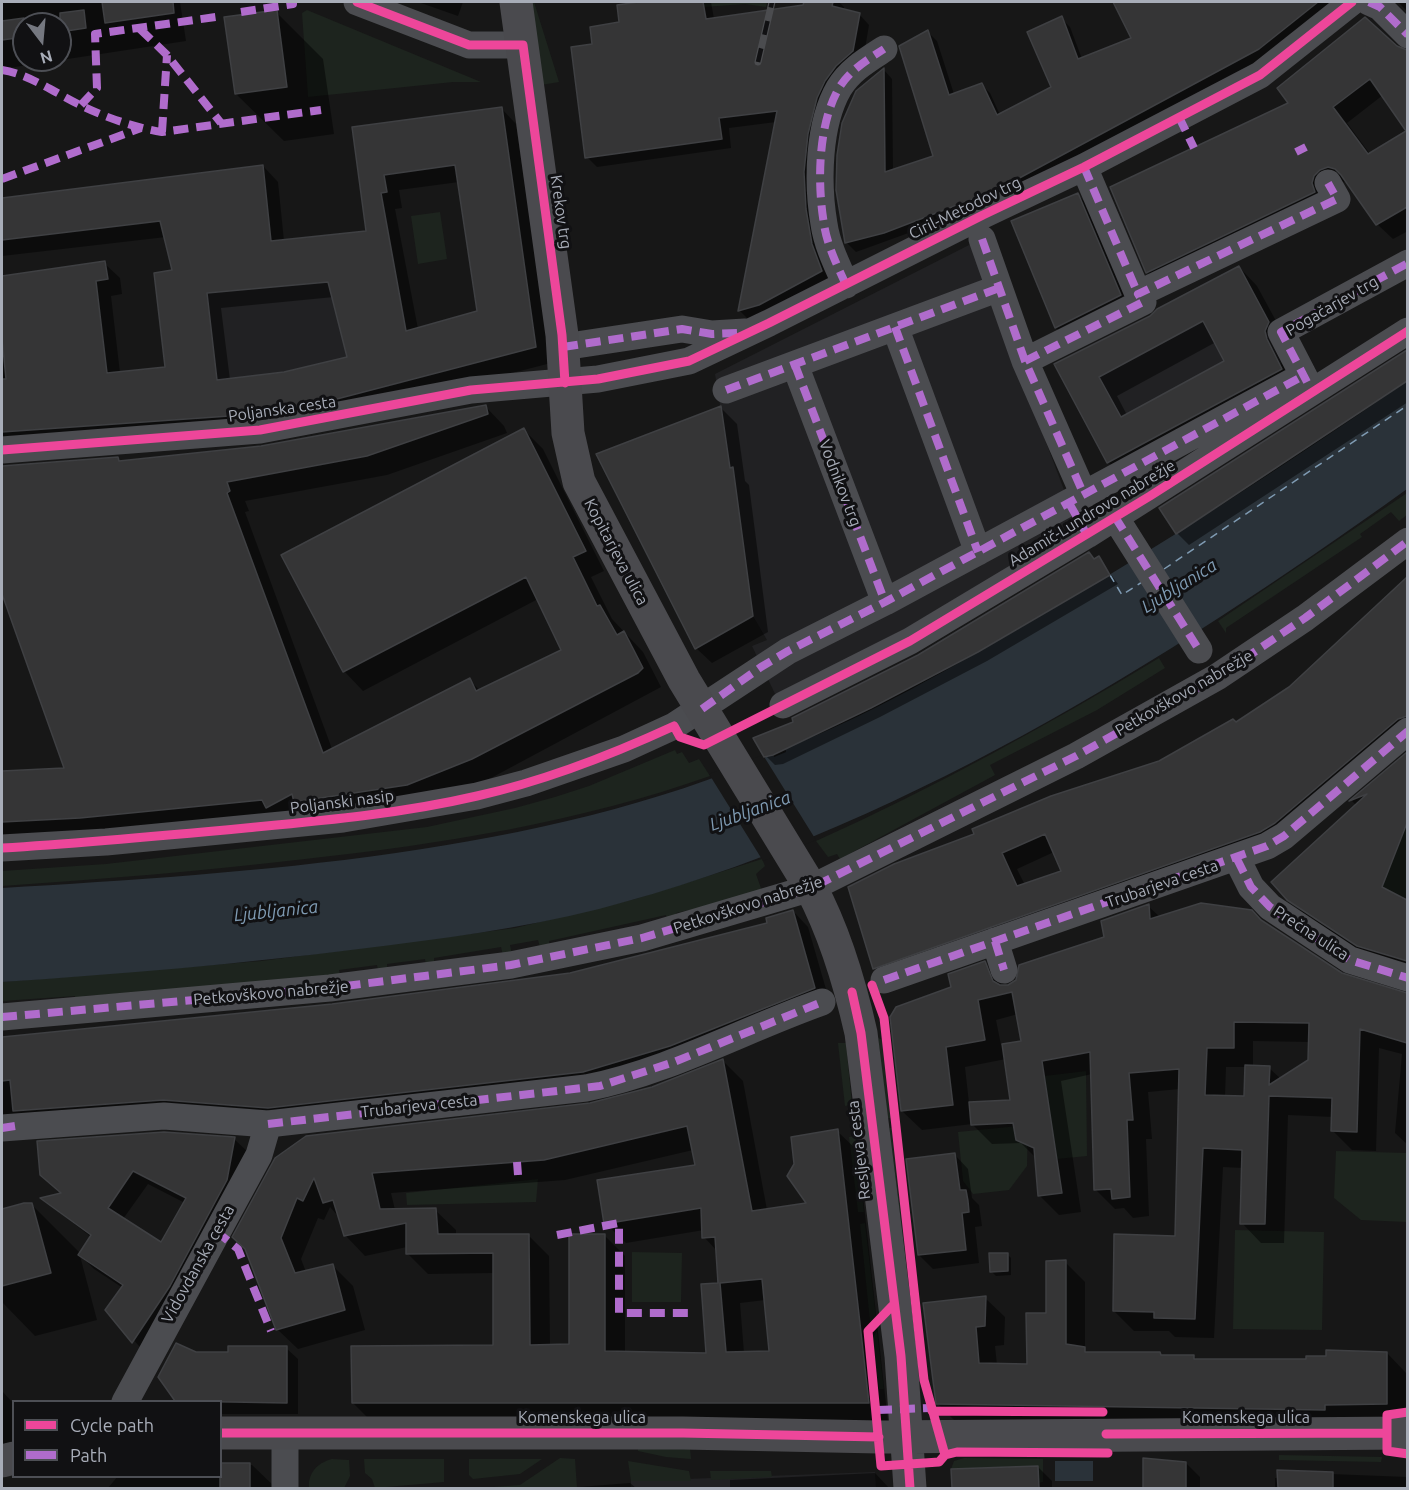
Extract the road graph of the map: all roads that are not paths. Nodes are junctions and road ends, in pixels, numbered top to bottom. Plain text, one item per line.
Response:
1 (357, 2) edge
2 (516, 2) edge
3 (1352, 2) edge
4 (1369, 2) edge
5 (1407, 35) edge
6 (523, 45) junction
7 (884, 49) dead end
8 (1084, 167) junction
9 (1328, 183) dead end
10 (982, 227) junction
11 (1407, 263) edge
12 (846, 285) junction
13 (999, 288) junction
14 (1138, 294) junction
15 (895, 327) junction
16 (1407, 331) edge
17 (746, 332) junction
18 (563, 347) junction
19 (1025, 361) junction
20 (795, 365) junction
21 (565, 383) junction
22 (1308, 384) junction
23 (726, 390) dead end
24 (2, 450) edge
25 (1077, 499) junction
26 (1115, 517) junction
27 (1087, 535) junction
28 (1407, 541) edge
29 (978, 552) junction
30 (885, 602) junction
31 (1209, 665) junction
32 (783, 705) dead end
33 (702, 709) junction
34 (1407, 731) edge
35 (2, 848) edge
36 (1237, 859) junction
37 (806, 878) junction
38 (995, 941) junction
39 (1004, 970) dead end
40 (1407, 978) edge
41 (884, 980) dead end
42 (822, 1002) dead end
43 (2, 1017) edge
44 (268, 1124) junction
45 (8, 1127) edge
46 (126, 1400) edge
47 (222, 1433) edge
48 (285, 1433) junction
49 (1407, 1433) edge
50 (907, 1436) junction
51 (285, 1488) edge
52 (909, 1488) edge

1 - 6 street
2 - 6 main road, Krekov trg
3 - 8 street, Ciril-Metodov trg
4 - 5 street
6 - 18 main road, Krekov trg
7 - 12 street
8 - 10 street, Ciril-Metodov trg
8 - 14 street
9 - 14 street
10 - 12 street, Ciril-Metodov trg
10 - 13 street
11 - 22 street, Pogačarjev trg
12 - 17 street, Ciril-Metodov trg
13 - 15 street
13 - 19 street
14 - 19 street
15 - 20 street
15 - 29 street
16 - 22 street, Adamič-Lundrovo nabrežje
17 - 18 street, Ciril-Metodov trg
17 - 21 street, Ciril-Metodov trg
18 - 21 main road, Krekov trg
19 - 25 street
20 - 23 street
20 - 30 street, Vodnikov trg
21 - 24 street, Poljanska cesta
21 - 33 main road, Kopitarjeva ulica
22 - 25 street, Adamič-Lundrovo nabrežje
22 - 26 street, Adamič-Lundrovo nabrežje
25 - 27 street
25 - 29 street, Adamič-Lundrovo nabrežje
26 - 27 street, Adamič-Lundrovo nabrežje
26 - 31 street
27 - 32 street, Adamič-Lundrovo nabrežje
28 - 31 street, Petkovškovo nabrežje
29 - 30 street, Adamič-Lundrovo nabrežje
30 - 33 street, Adamič-Lundrovo nabrežje
31 - 37 street, Petkovškovo nabrežje
33 - 35 street, Poljanski nasip
33 - 37 main road, Resljeva cesta
34 - 36 street, Trubarjeva cesta
36 - 38 street, Trubarjeva cesta
36 - 40 street, Prečna ulica
37 - 43 street, Petkovškovo nabrežje
37 - 50 main road, Resljeva cesta
38 - 39 street
38 - 41 street, Trubarjeva cesta
42 - 44 street, Trubarjeva cesta
44 - 45 street, Trubarjeva cesta
44 - 46 street, Vidovdanska cesta
47 - 48 main road, Komenskega ulica
48 - 50 main road, Komenskega ulica
48 - 51 street
49 - 50 main road, Komenskega ulica
50 - 52 main road, Resljeva cesta

